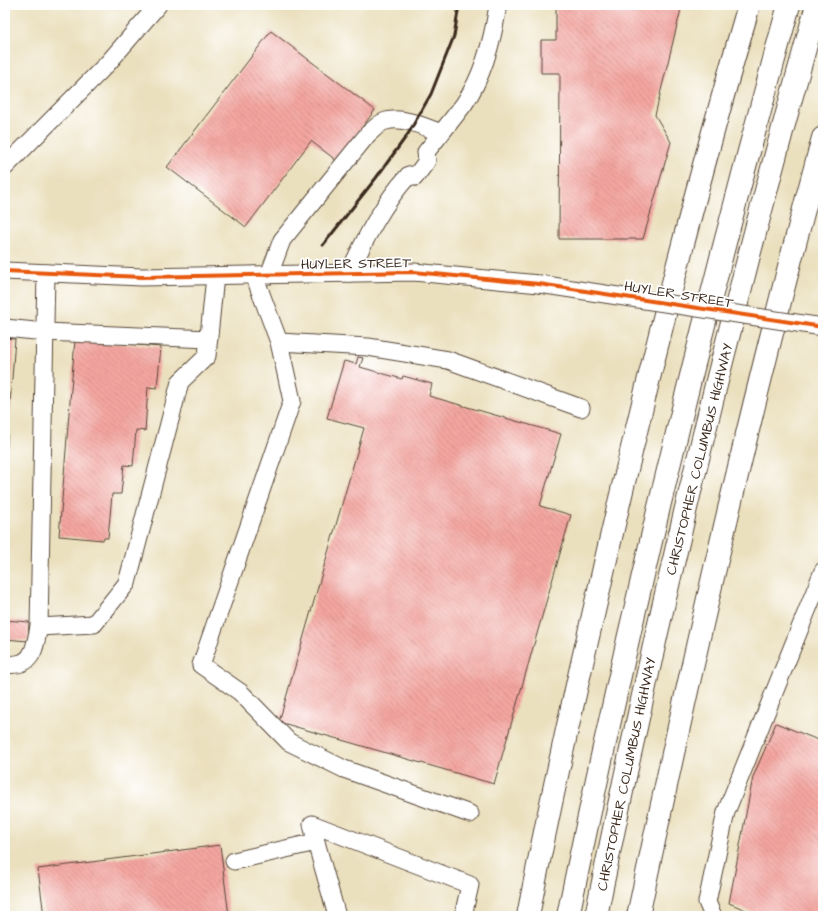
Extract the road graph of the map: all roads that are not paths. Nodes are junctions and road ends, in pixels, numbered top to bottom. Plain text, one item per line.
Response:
1 (158, 5) edge
2 (498, 5) edge
3 (749, 5) edge
4 (789, 5) edge
5 (817, 5) edge
6 (441, 132) junction
7 (823, 138) edge
8 (5, 167) edge
9 (5, 272) edge
10 (46, 273) junction
11 (349, 273) junction
12 (262, 275) junction
13 (215, 276) junction
14 (823, 327) edge
15 (5, 328) edge
16 (45, 332) junction
17 (209, 339) junction
18 (279, 342) junction
19 (581, 408) dead end
20 (823, 571) edge
21 (39, 627) junction
22 (5, 664) edge
23 (470, 814) dead end
24 (316, 842) junction
25 (234, 861) dead end
26 (337, 916) edge
27 (463, 916) edge
28 (528, 916) edge
29 (568, 916) edge
30 (596, 916) edge
31 (638, 916) edge
32 (713, 916) edge

1 - 8 street
2 - 6 street
3 - 28 highway
4 - 29 highway, CHRISTOPHER COLUMBUS HIGHWAY
5 - 30 highway, CHRISTOPHER COLUMBUS HIGHWAY
6 - 11 street
6 - 12 street
7 - 31 highway
9 - 10 street, HUYLER STREET
10 - 13 street, HUYLER STREET
10 - 16 street
11 - 12 street, HUYLER STREET
11 - 14 street, HUYLER STREET, bridge
12 - 13 street, HUYLER STREET
12 - 18 street
13 - 17 street
15 - 16 street
16 - 17 street
16 - 21 street
17 - 21 street
18 - 19 street
18 - 23 street
20 - 32 street
21 - 22 street
24 - 25 street
24 - 26 street
24 - 27 street

